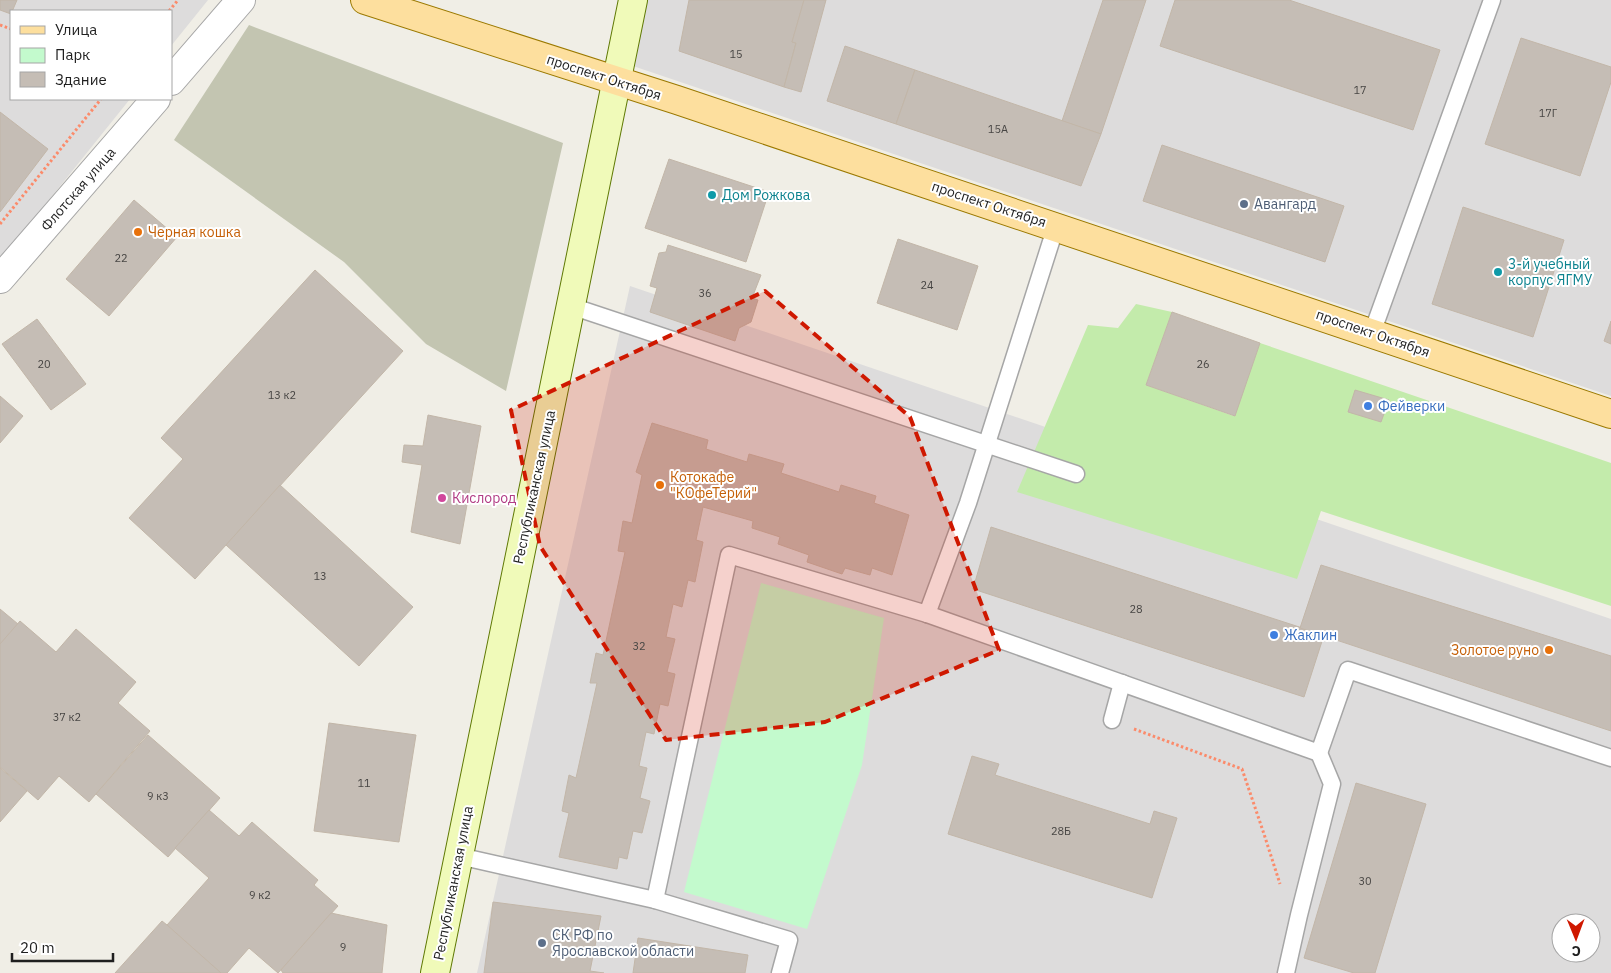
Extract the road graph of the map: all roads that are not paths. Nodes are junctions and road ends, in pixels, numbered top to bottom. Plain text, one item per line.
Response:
1 (241, 0) edge
2 (365, 0) edge
3 (632, 0) edge
4 (1492, 0) edge
5 (172, 80) edge
6 (616, 81) junction
7 (155, 100) edge
8 (1056, 226) junction
9 (0, 279) edge
10 (571, 306) junction
11 (1372, 333) junction
12 (1611, 414) edge
13 (987, 444) junction
14 (1076, 474) dead end
15 (927, 614) junction
16 (1122, 683) junction
17 (1112, 720) road end
18 (1319, 753) junction
19 (1611, 758) edge
20 (459, 856) junction
21 (655, 900) junction
22 (435, 973) edge
23 (780, 973) edge
24 (1286, 973) edge

1 - 5 street
2 - 6 main road, проспект Октября
3 - 6 main road, Республиканская улица
4 - 11 lane
6 - 8 main road, проспект Октября
6 - 10 main road, Республиканская улица
7 - 9 street, Флотская улица
8 - 11 main road, проспект Октября
8 - 13 lane
10 - 13 lane
10 - 20 main road, Республиканская улица
11 - 12 main road, проспект Октября
13 - 14 lane
13 - 15 lane
15 - 16 lane
15 - 21 lane
16 - 17 lane
16 - 18 lane
18 - 19 lane
18 - 24 lane
20 - 21 lane
20 - 22 main road, Республиканская улица
21 - 23 lane

